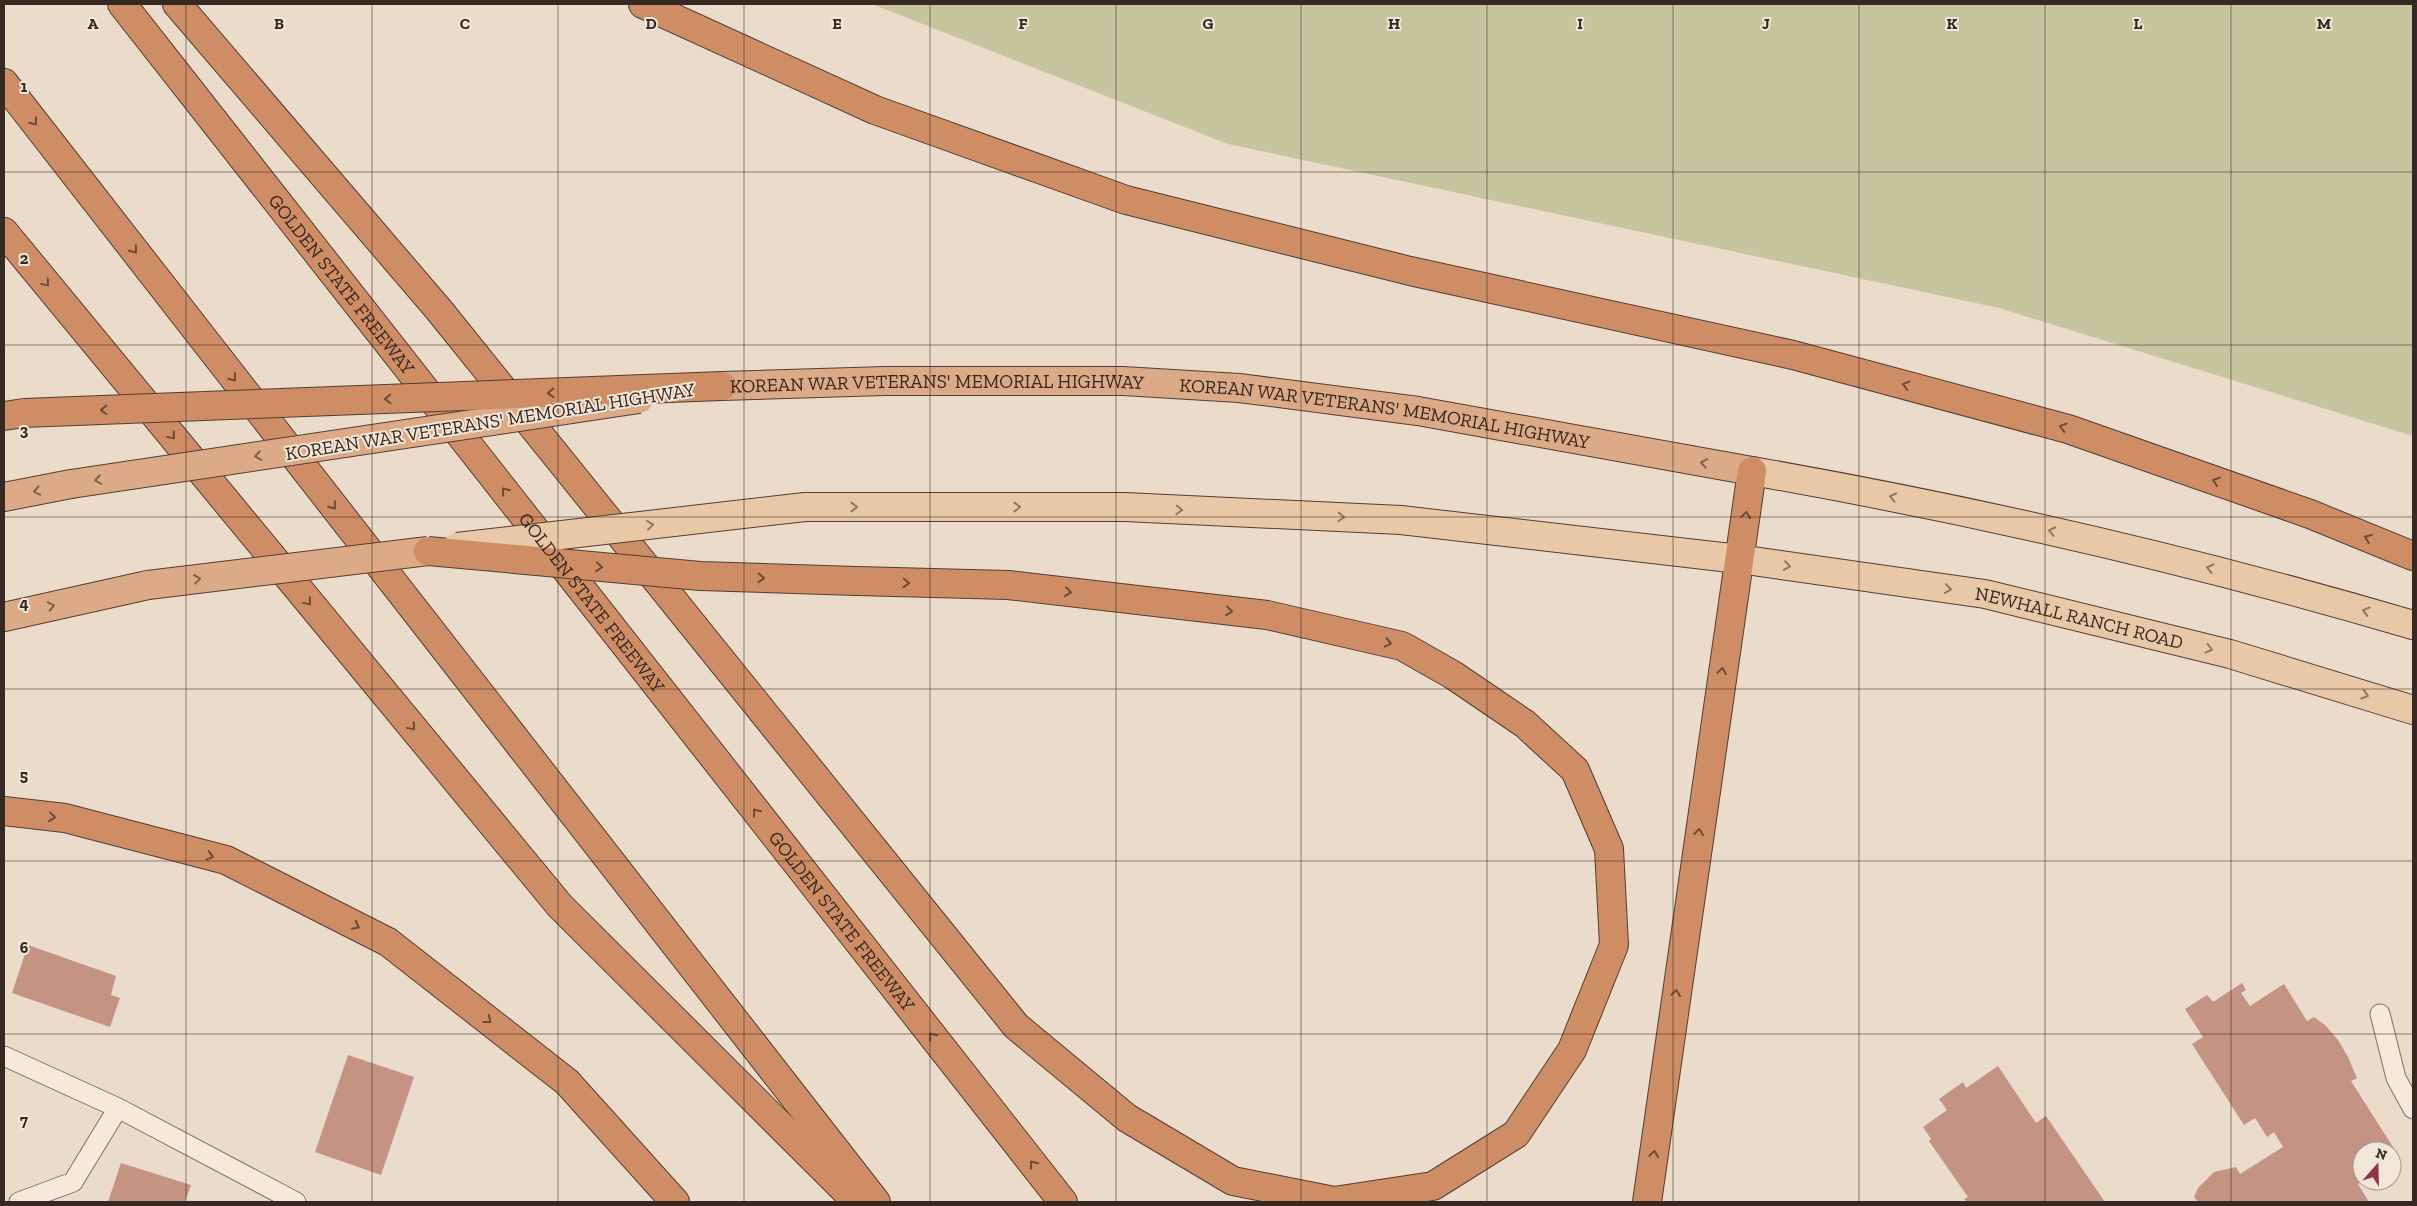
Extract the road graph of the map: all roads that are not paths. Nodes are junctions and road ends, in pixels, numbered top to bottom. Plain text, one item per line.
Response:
1 (122, 4) edge
2 (177, 4) edge
3 (643, 4) edge
4 (4, 83) edge
5 (4, 232) edge
6 (722, 386) junction
7 (14, 414) edge
8 (1752, 471) junction
9 (4, 497) edge
10 (428, 551) junction
11 (2413, 556) edge
12 (1739, 559) junction
13 (4, 616) edge
14 (2413, 625) edge
15 (2413, 710) edge
16 (4, 811) edge
17 (2380, 1014) dead end
18 (4, 1056) edge
19 (118, 1108) junction
20 (2413, 1109) edge
21 (19, 1202) edge
22 (296, 1202) edge
23 (675, 1202) edge
24 (857, 1202) edge
25 (876, 1202) edge
26 (1063, 1202) edge
27 (1647, 1202) edge

26 -> 1 highway, GOLDEN STATE FREEWAY
10 -> 2 highway, bridge
11 -> 3 highway
4 -> 25 highway
5 -> 24 highway
6 -> 7 highway, bridge
8 -> 6 highway, KOREAN WAR VETERANS' MEMORIAL HIGHWAY
6 -> 9 highway, KOREAN WAR VETERANS' MEMORIAL HIGHWAY, bridge
12 -> 8 highway
14 -> 8 main road
10 -> 12 main road, bridge
13 -> 10 highway, bridge
12 -> 15 main road, NEWHALL RANCH ROAD
27 -> 12 highway
16 -> 23 highway
17 - 20 lane
18 - 19 lane
19 - 21 lane
19 - 22 lane

